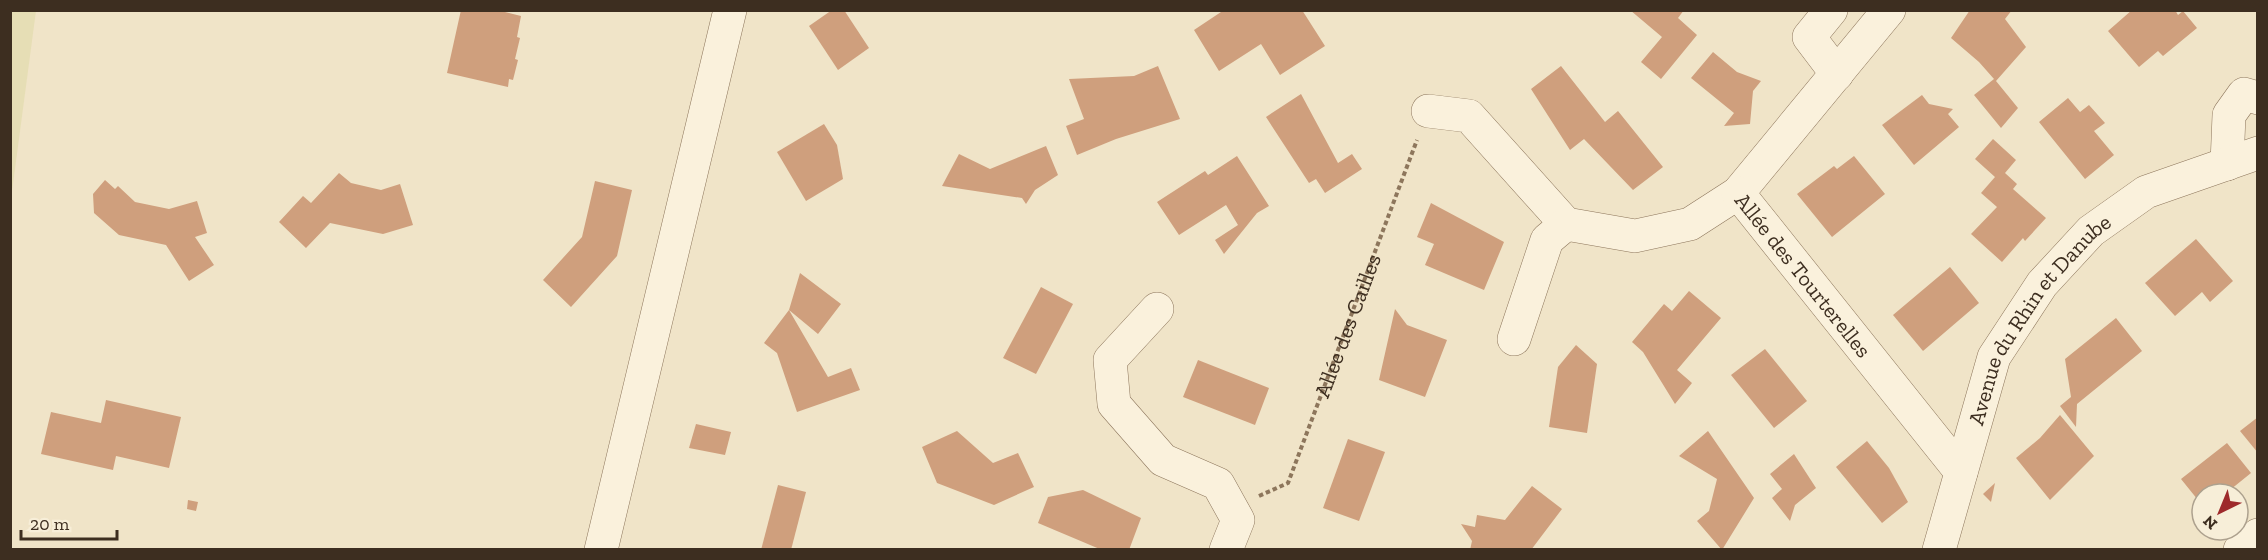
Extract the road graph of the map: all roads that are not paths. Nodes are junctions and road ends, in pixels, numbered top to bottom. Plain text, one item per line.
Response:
1 (730, 10) edge
2 (1831, 10) edge
3 (1889, 10) edge
4 (1837, 74) junction
5 (2258, 98) edge
6 (1428, 111) road end
7 (2258, 153) edge
8 (2227, 164) junction
9 (1738, 193) junction
10 (1566, 224) junction
11 (1157, 309) dead end
12 (1514, 339) dead end
13 (1961, 472) junction
14 (2258, 535) edge
15 (601, 549) edge
16 (1226, 549) edge
17 (1939, 549) edge
18 (2240, 549) edge

1 - 15 street
2 - 4 street
3 - 4 street
4 - 9 street
5 - 8 street
6 - 10 street
7 - 8 street, Avenue du Rhin et Danube
8 - 13 street, Avenue du Rhin et Danube
9 - 10 street, Allée des Tourterelles
9 - 13 street, Allée des Tourterelles
10 - 12 street
11 - 16 street
13 - 17 street, Avenue du Rhin et Danube
14 - 18 street

